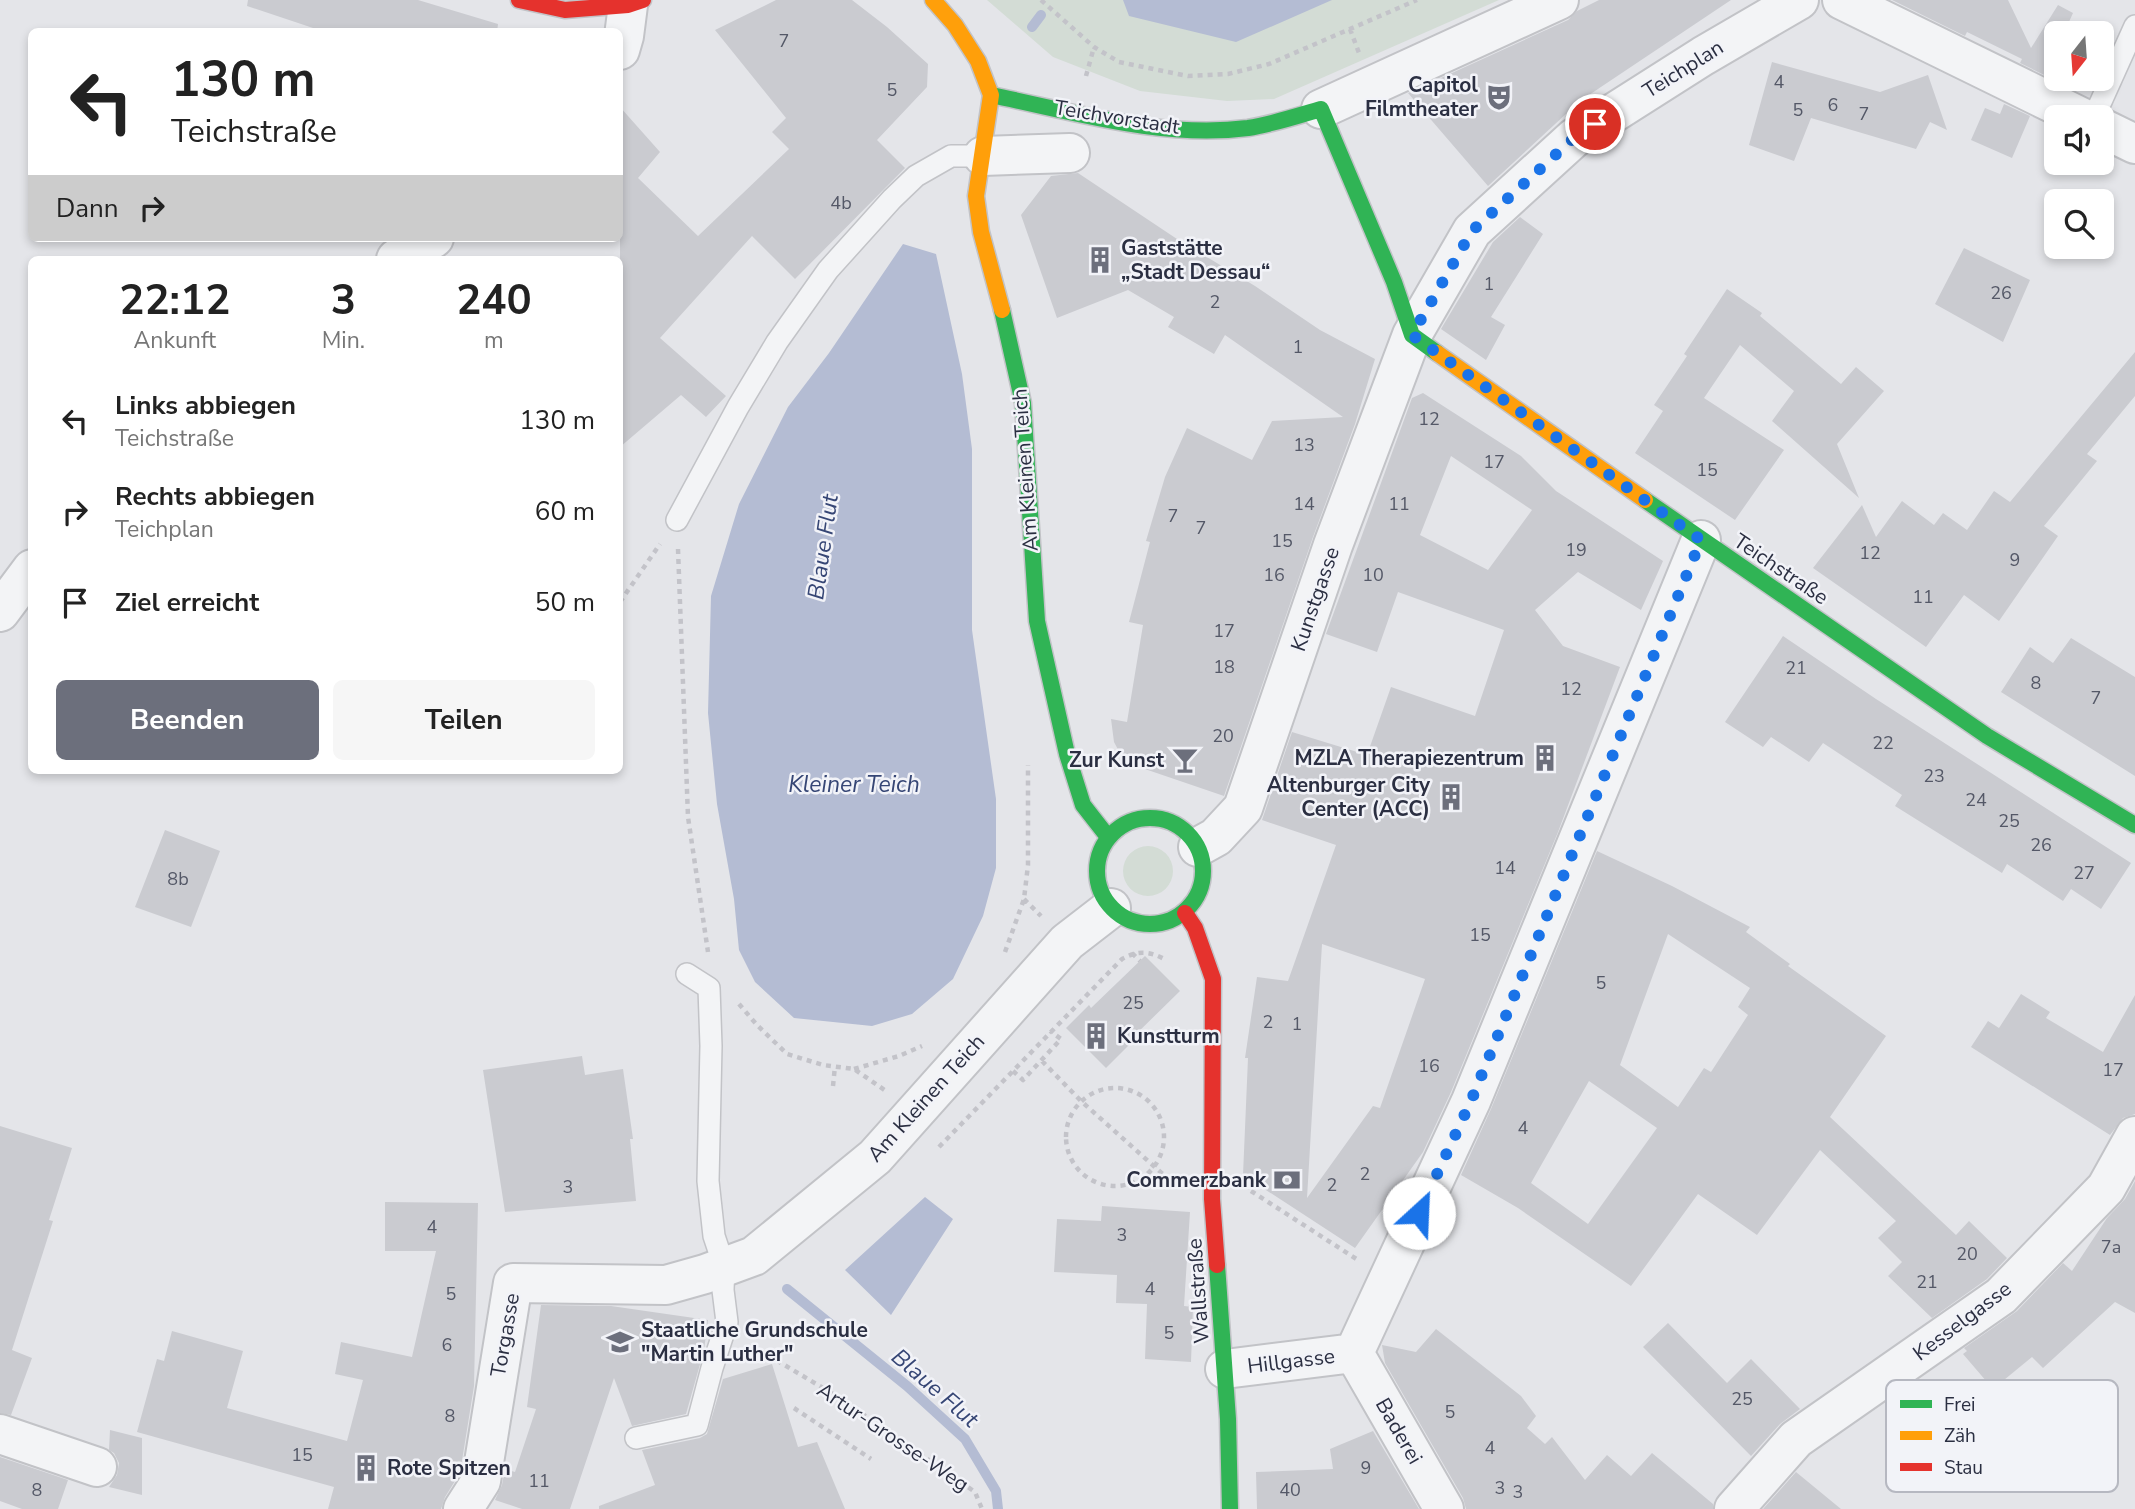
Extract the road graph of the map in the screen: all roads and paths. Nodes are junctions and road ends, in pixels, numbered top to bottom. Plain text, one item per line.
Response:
1 (519, 0) edge
2 (933, 0) edge
3 (1041, 0) edge
4 (1417, 0) edge
5 (1559, 0) edge
6 (1799, 0) edge
7 (1842, 0) edge
8 (636, 3) edge
9 (2135, 26) edge
10 (623, 40) edge
11 (991, 95) junction
12 (2056, 105) edge
13 (2099, 105) edge
14 (1321, 109) junction
15 (2114, 134) edge
16 (2135, 144) edge
17 (1070, 153) dead end
18 (983, 156) junction
19 (427, 242) edge
20 (402, 256) edge
21 (1412, 335) junction
22 (677, 520) junction
23 (1701, 540) junction
24 (28, 574) edge
25 (623, 597) edge
26 (0, 611) edge
27 (1027, 754) dead end
28 (2135, 825) edge
29 (1108, 838) junction
30 (1198, 847) junction
31 (1111, 908) junction
32 (1185, 914) junction
33 (1132, 953) junction
34 (1003, 956) dead end
35 (1140, 961) dead end
36 (1172, 966) dead end
37 (687, 974) dead end
38 (709, 988) junction
39 (1050, 1031) junction
40 (924, 1045) dead end
41 (1042, 1061) junction
42 (835, 1066) junction
43 (854, 1069) junction
44 (1013, 1071) junction
45 (833, 1086) dead end
46 (1081, 1101) junction
47 (914, 1111) junction
48 (2135, 1136) edge
49 (1154, 1167) junction
50 (1244, 1186) dead end
51 (1182, 1191) dead end
52 (1348, 1253) dead end
53 (724, 1266) junction
54 (727, 1322) junction
55 (1354, 1353) junction
56 (1225, 1369) junction
57 (794, 1408) dead end
58 (0, 1434) edge
59 (636, 1438) dead end
60 (871, 1459) dead end
61 (97, 1467) dead end
62 (463, 1509) edge
63 (982, 1509) edge
64 (1230, 1509) edge
65 (1444, 1509) edge
66 (1734, 1509) edge

1 - 8 street
2 - 11 street
3 - 4 path
5 - 14 street
6 - 21 street, Teichplan
7 - 12 street
8 - 10 street
9 - 13 lane
11 - 14 street, Teichvorstadt
11 - 18 street, Am Kleinen Teich
14 - 21 street
15 - 16 street
17 - 18 street, Teichvorstadt
18 - 22 lane, Teichvorstadt
18 - 29 street, Am Kleinen Teich
19 - 20 street
21 - 23 street, Teichstraße
21 - 30 street, Kunstgasse
22 - 25 path
22 - 38 path
23 - 28 street, Teichstraße
23 - 55 street, Hillgasse
24 - 26 street
27 - 34 path
29 - 30 street
29 - 31 street
30 - 32 street
31 - 32 street
31 - 47 street, Am Kleinen Teich
32 - 56 street, Wallstraße
33 - 35 path
33 - 36 path
33 - 39 path
37 - 38 lane
38 - 42 path
38 - 53 lane
39 - 41 path
39 - 44 path
40 - 43 path
41 - 44 path
41 - 46 path
42 - 43 path
42 - 45 path
43 - 47 path
44 - 47 path
46 - 49 path
46 - 49 path
46 - 49 path
47 - 53 street, Am Kleinen Teich
48 - 66 street, Kesselgasse
49 - 51 path
50 - 52 path
53 - 54 lane
53 - 62 street, Torgasse
54 - 59 lane
54 - 63 path, Artur-Grosse-Weg
55 - 56 street, Hillgasse
55 - 65 street, Baderei
56 - 64 street, Wallstraße
57 - 60 path
58 - 61 street

